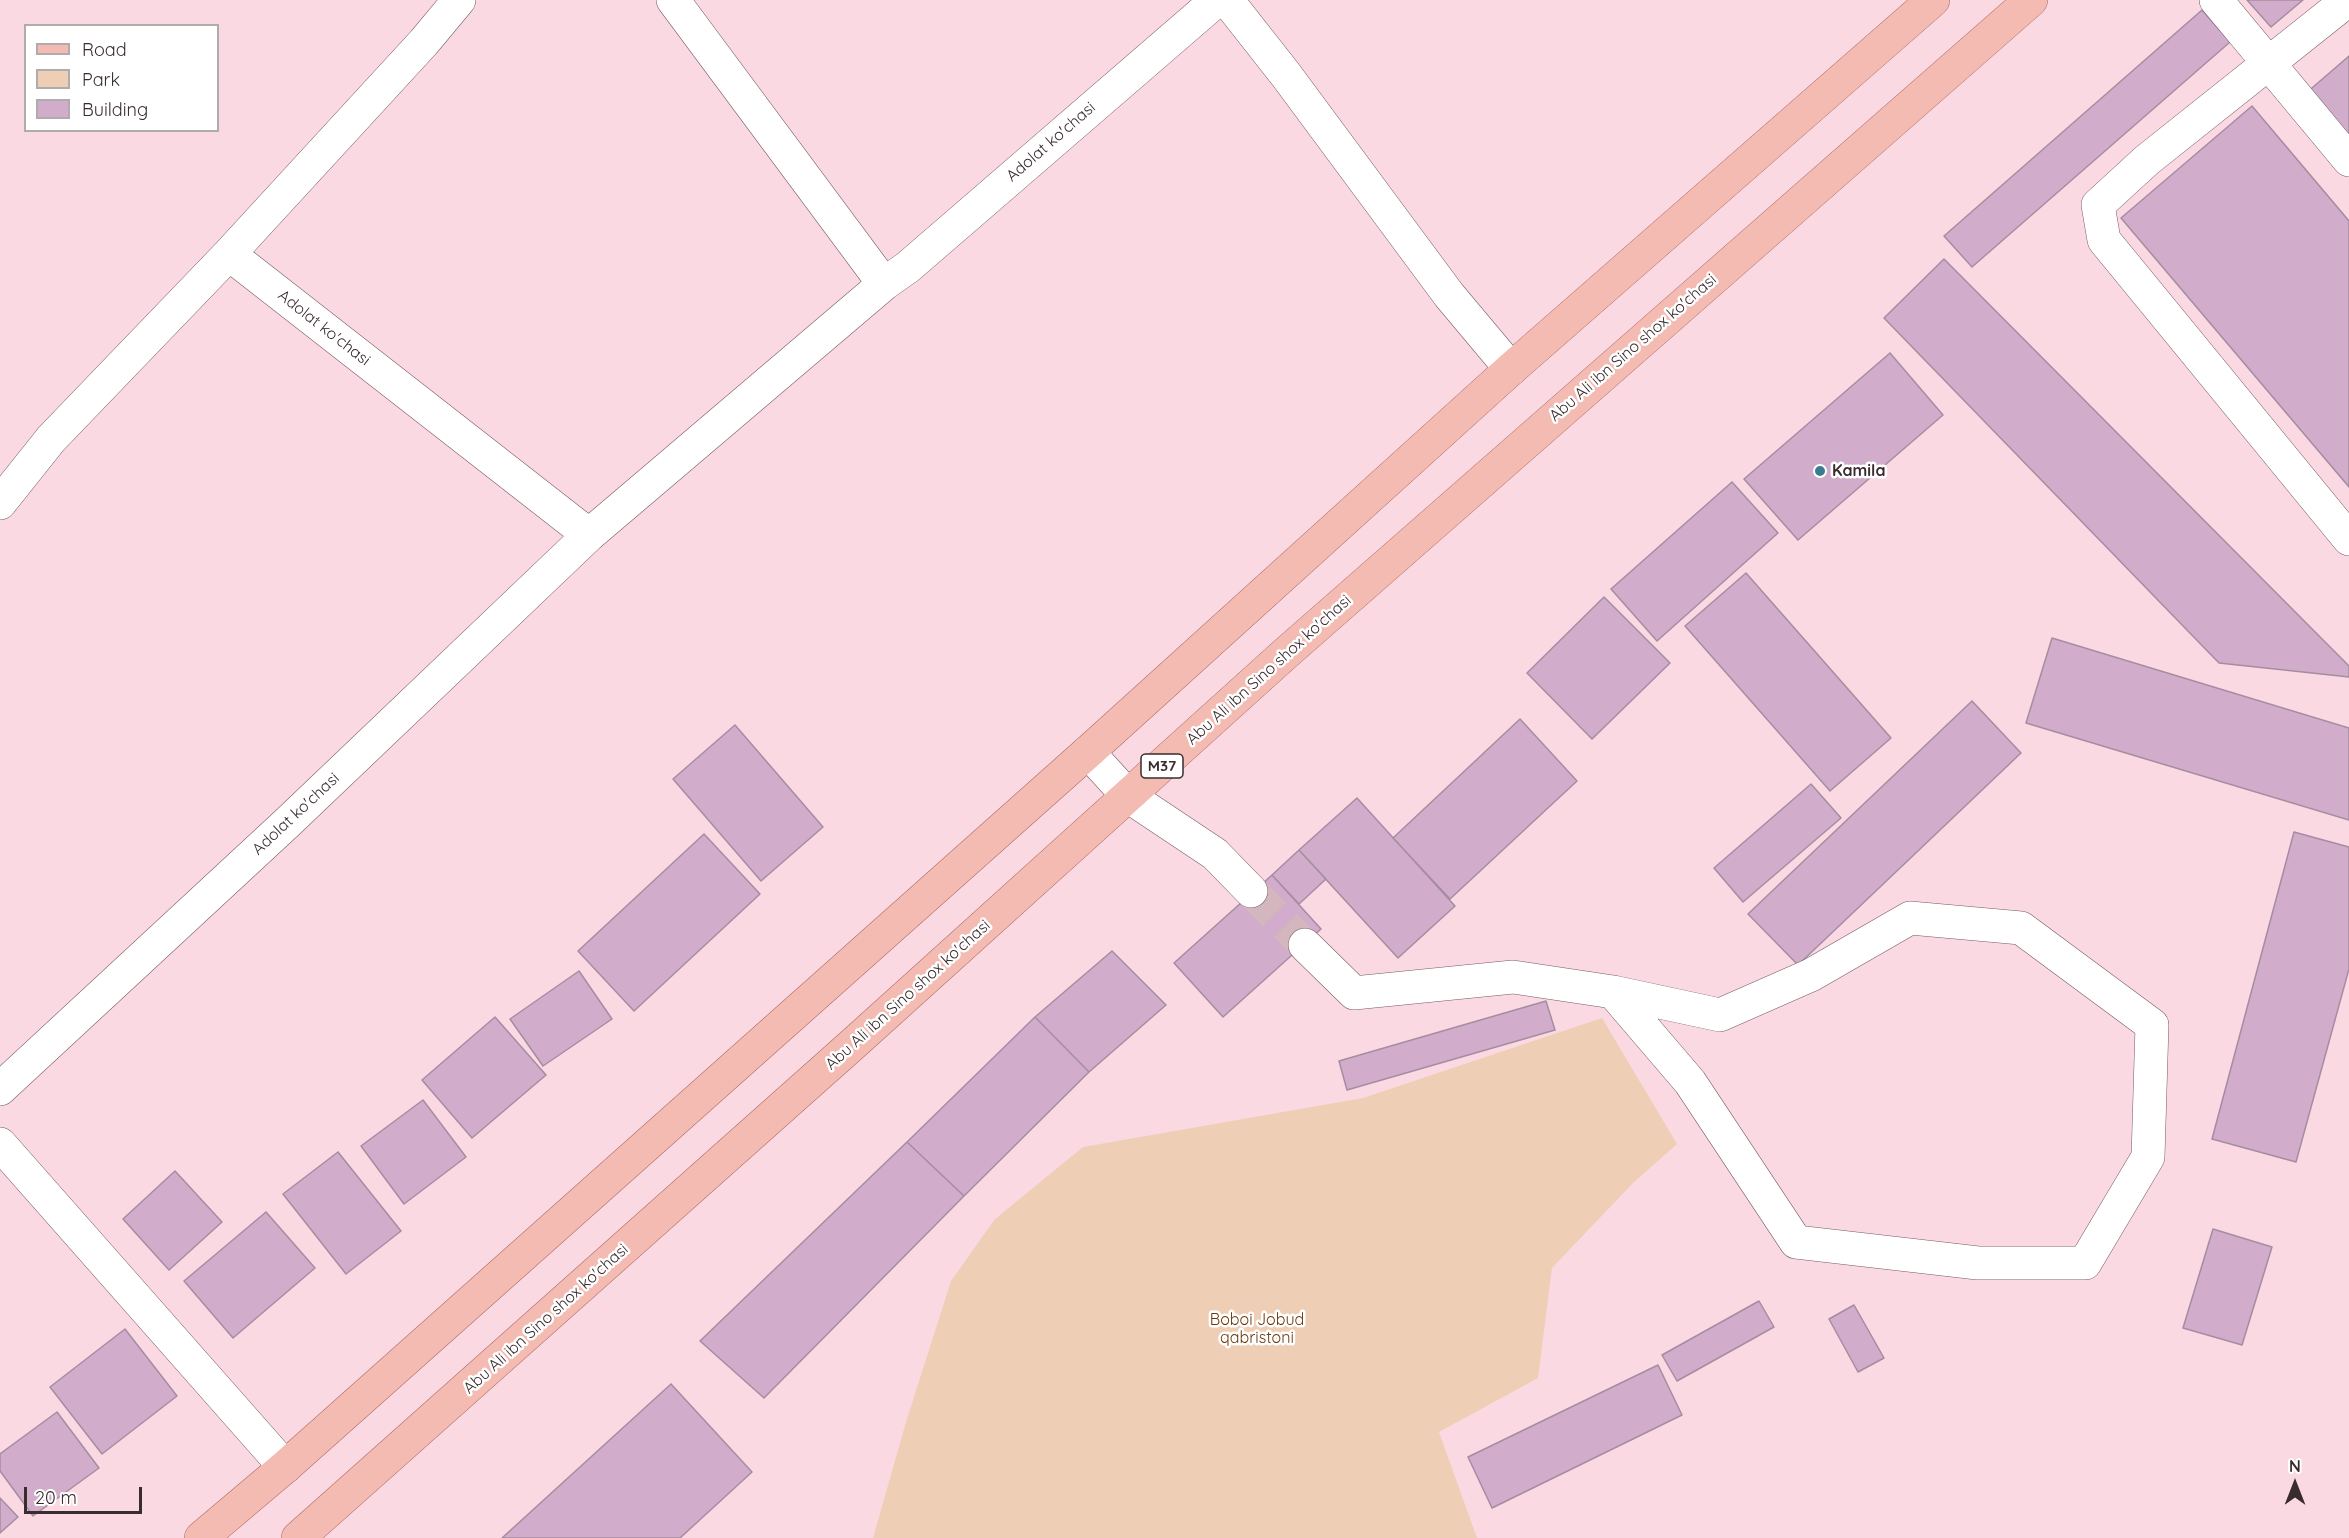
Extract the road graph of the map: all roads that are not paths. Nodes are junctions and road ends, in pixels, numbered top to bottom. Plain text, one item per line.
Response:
1 (459, 0) edge
2 (673, 0) edge
3 (1217, 0) edge
4 (1227, 0) edge
5 (1933, 0) edge
6 (2031, 0) edge
7 (2216, 0) edge
8 (2348, 0) edge
9 (2268, 62) junction
10 (2349, 160) edge
11 (229, 254) junction
12 (884, 284) junction
13 (1511, 369) junction
14 (0, 503) edge
15 (589, 535) junction
16 (2349, 539) edge
17 (1088, 752) junction
18 (1128, 796) junction
19 (1251, 891) tunnel mouth
20 (1305, 945) tunnel mouth
21 (1613, 992) junction
22 (0, 1089) edge
23 (0, 1144) edge
24 (285, 1467) junction
25 (201, 1538) edge
26 (298, 1538) edge

1 - 11 street
2 - 12 street
3 - 12 street, Adolat ko'chasi
4 - 13 street
5 - 13 main road
6 - 18 main road, Abu Ali ibn Sino shox ko'chasi / M37
7 - 9 street
8 - 9 street
9 - 10 street
9 - 16 street
11 - 14 street
11 - 15 street, Adolat ko'chasi
12 - 15 street, Adolat ko'chasi
13 - 17 main road
15 - 22 street, Adolat ko'chasi
17 - 18 street
17 - 24 main road
18 - 19 street
18 - 26 main road, Abu Ali ibn Sino shox ko'chasi / M37
20 - 21 street
21 - 21 street
23 - 24 street
24 - 25 main road

